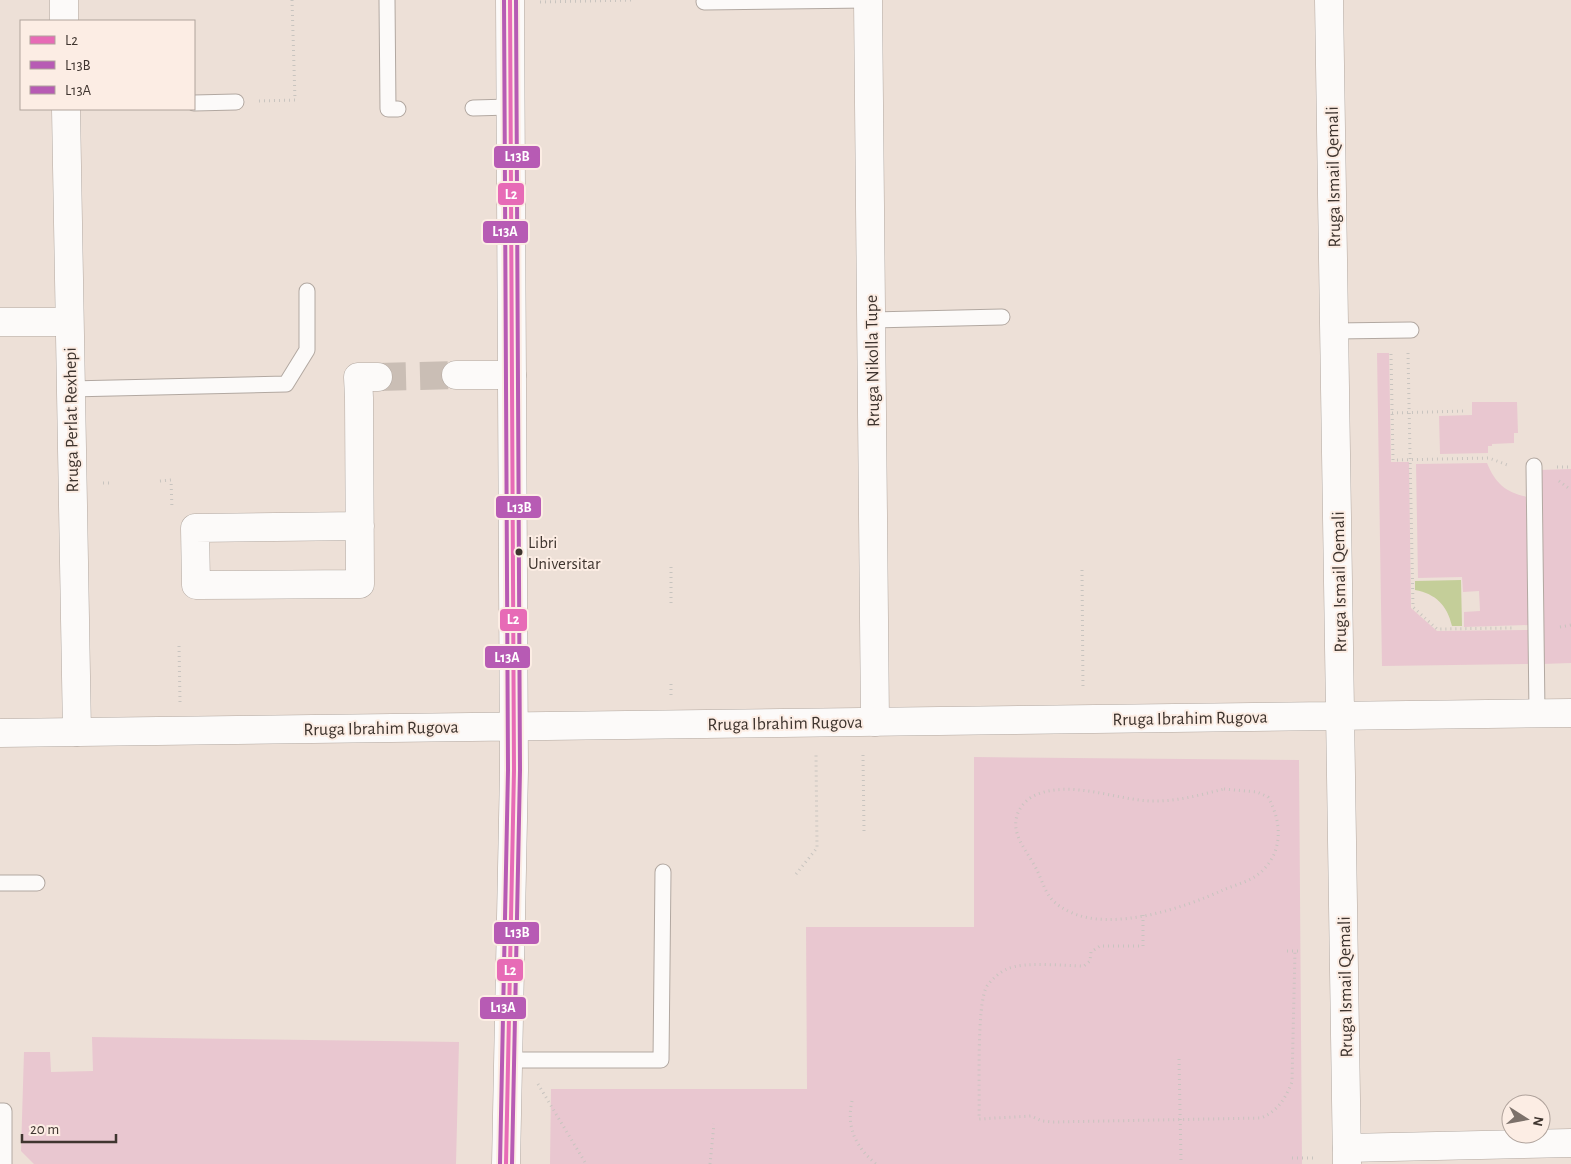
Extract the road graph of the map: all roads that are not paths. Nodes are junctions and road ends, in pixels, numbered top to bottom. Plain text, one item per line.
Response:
1 (64, 0) edge
2 (387, 0) edge
3 (868, 0) edge
4 (1330, 0) edge
5 (521, 1) edge
6 (704, 2) dead end
7 (64, 20) edge
8 (236, 102) dead end
9 (195, 103) edge
10 (511, 107) junction
11 (398, 108) dead end
12 (473, 108) dead end
13 (66, 110) edge
14 (307, 291) dead end
15 (1002, 317) dead end
16 (872, 320) junction
17 (0, 322) edge
18 (69, 322) junction
19 (1411, 330) dead end
20 (1335, 331) junction
21 (456, 375) tunnel mouth
22 (512, 375) junction
23 (378, 377) tunnel mouth
24 (70, 389) junction
25 (1534, 466) dead end
26 (360, 526) junction
27 (1537, 713) junction
28 (1571, 713) edge
29 (1341, 716) junction
30 (875, 722) junction
31 (513, 726) junction
32 (77, 732) junction
33 (0, 733) edge
34 (663, 872) dead end
35 (0, 883) edge
36 (37, 883) dead end
37 (515, 1060) junction
38 (0, 1111) edge
39 (1571, 1143) edge
40 (1347, 1156) edge
41 (4, 1164) edge
42 (506, 1164) edge

1 - 7 street
2 - 11 lane
3 - 6 lane
3 - 16 street, Rruga Nikolla Tupe
4 - 20 street, Rruga Ismail Qemali
5 - 10 street
8 - 9 lane
10 - 12 lane
10 - 22 street
13 - 18 street, Rruga Perlat Rexhepi
14 - 24 lane
15 - 16 lane
16 - 30 street, Rruga Nikolla Tupe
17 - 18 street
18 - 24 street, Rruga Perlat Rexhepi
19 - 20 lane
20 - 29 street, Rruga Ismail Qemali
21 - 22 street
22 - 31 street
23 - 26 street
24 - 32 street, Rruga Perlat Rexhepi
25 - 27 lane
26 - 26 street
27 - 28 street, Rruga Ibrahim Rugova
27 - 29 street, Rruga Ibrahim Rugova
29 - 30 street, Rruga Ibrahim Rugova
29 - 40 street, Rruga Ismail Qemali
30 - 31 street, Rruga Ibrahim Rugova
31 - 32 street, Rruga Ibrahim Rugova
31 - 37 street
32 - 33 street, Rruga Ibrahim Rugova
34 - 37 lane
35 - 36 lane
37 - 42 street
38 - 41 lane
39 - 40 street

